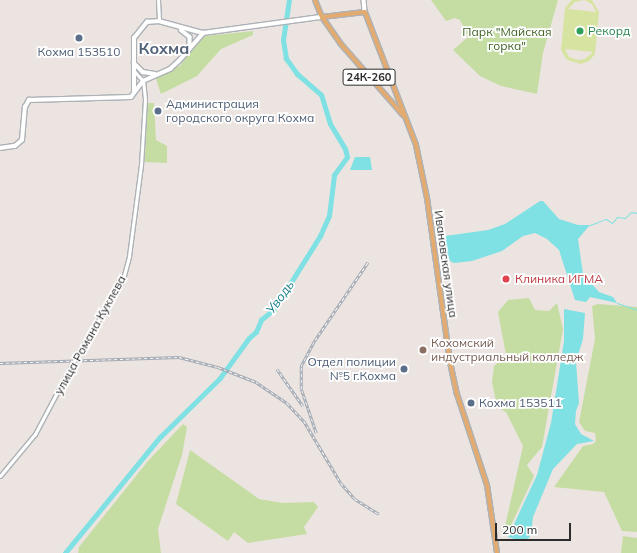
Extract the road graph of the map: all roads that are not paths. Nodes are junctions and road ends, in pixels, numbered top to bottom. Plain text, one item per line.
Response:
1 (158, 0) edge
2 (315, 0) edge
3 (364, 0) edge
4 (365, 12) junction
5 (322, 17) junction
6 (159, 21) junction
7 (178, 28) junction
8 (203, 33) junction
9 (189, 48) junction
10 (134, 63) junction
11 (134, 71) junction
12 (156, 74) junction
13 (143, 81) junction
14 (134, 93) junction
15 (396, 94) junction
16 (388, 97) junction
17 (405, 118) junction
18 (0, 148) edge
19 (0, 476) edge
20 (498, 553) edge

1 - 6 street
2 - 5 main road, Ивановская улица / 24К-260
3 - 4 main road
4 - 5 main road
4 - 15 main road, Ивановская улица
5 - 8 main road
5 - 16 main road, Ивановская улица / 24К-260
6 - 7 main road
6 - 10 main road
7 - 8 main road
7 - 9 main road
8 - 9 main road
9 - 12 main road
10 - 11 main road
10 - 12 main road
11 - 13 street
11 - 14 main road
12 - 13 main road
13 - 14 main road
13 - 19 street, улица Романа Куклева, bridge
14 - 18 main road
15 - 16 main road
15 - 17 main road, Ивановская улица
16 - 17 main road, Ивановская улица / 24К-260
17 - 20 main road, Ивановская улица / 24К-260

